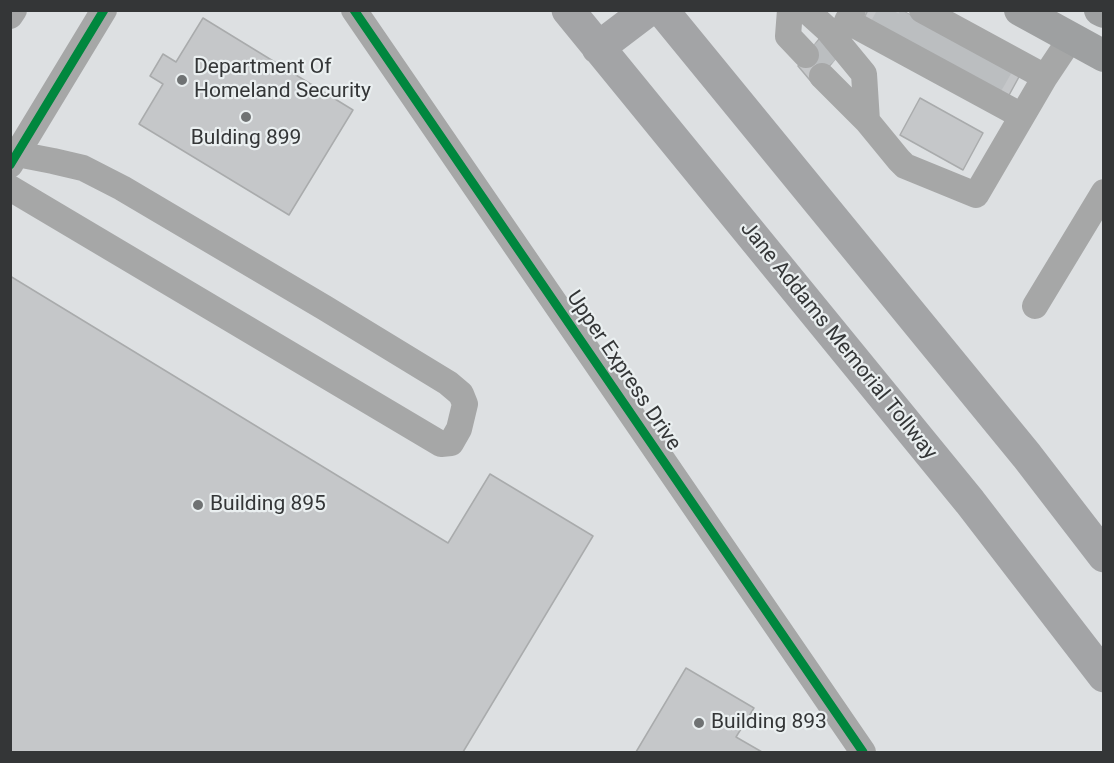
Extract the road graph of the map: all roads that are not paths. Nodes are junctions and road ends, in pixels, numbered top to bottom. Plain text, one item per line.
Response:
1 (14, 10) edge
2 (104, 10) edge
3 (354, 10) edge
4 (568, 10) edge
5 (648, 10) edge
6 (662, 10) edge
7 (853, 10) edge
8 (1020, 10) edge
9 (795, 12) edge
10 (10, 16) edge
11 (1071, 38) junction
12 (598, 48) junction
13 (944, 49) edge
14 (811, 50) tunnel mouth
15 (1104, 56) edge
16 (827, 69) tunnel mouth
17 (1045, 77) junction
18 (1022, 116) junction
19 (867, 121) junction
20 (14, 159) edge
21 (10, 188) edge
22 (1104, 192) edge
23 (1035, 306) dead end
24 (1104, 556) edge
25 (1104, 676) edge
26 (863, 753) edge

1 - 10 street
2 - 20 street
3 - 26 street, Upper Express Drive
4 - 12 highway, Jane Addams Memorial Tollway
5 - 12 highway
6 - 24 highway
7 - 13 street
8 - 11 main road
9 - 14 street
9 - 19 street
11 - 15 main road
11 - 17 street
12 - 25 highway, Jane Addams Memorial Tollway
13 - 17 street
13 - 18 street
16 - 19 street
17 - 18 street
18 - 19 street
20 - 21 street
22 - 23 street

